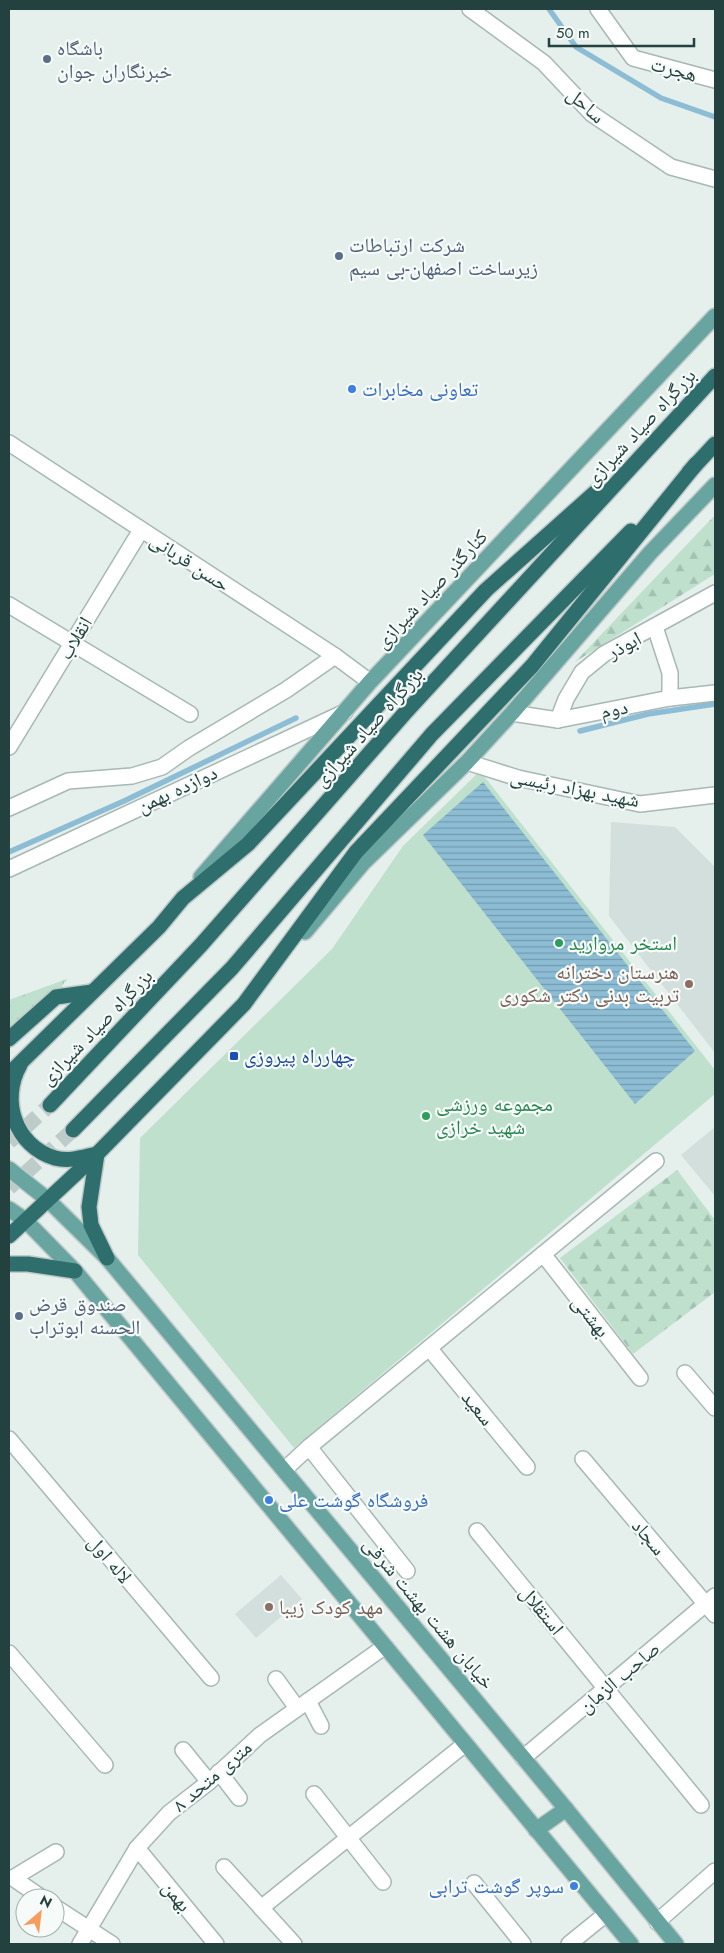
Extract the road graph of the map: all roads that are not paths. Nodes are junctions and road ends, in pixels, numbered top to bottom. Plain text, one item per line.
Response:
1 (470, 9) edge
2 (598, 9) edge
3 (715, 80) edge
4 (715, 179) edge
5 (715, 316) edge
6 (715, 376) edge
7 (658, 436) junction
8 (9, 443) edge
9 (715, 444) edge
10 (696, 464) junction
11 (715, 485) edge
12 (141, 530) junction
13 (715, 593) edge
14 (9, 605) edge
15 (655, 628) junction
16 (72, 643) junction
17 (335, 656) junction
18 (370, 682) junction
19 (715, 693) edge
20 (670, 698) junction
21 (346, 711) junction
22 (512, 713) junction
23 (190, 714) dead end
24 (558, 720) junction
25 (9, 747) edge
26 (467, 762) junction
27 (715, 795) edge
28 (9, 808) edge
29 (9, 869) edge
30 (183, 898) junction
31 (92, 992) junction
32 (244, 1004) junction
33 (9, 1039) edge
34 (25, 1058) junction
35 (9, 1074) edge
36 (50, 1105) tunnel mouth
37 (73, 1130) tunnel mouth
38 (97, 1154) junction
39 (656, 1161) dead end
40 (9, 1169) edge
41 (47, 1199) junction
42 (9, 1209) edge
43 (25, 1220) junction
44 (9, 1236) edge
45 (543, 1254) junction
46 (107, 1258) junction
47 (9, 1264) edge
48 (75, 1271) junction
49 (429, 1348) junction
50 (685, 1373) dead end
51 (640, 1378) dead end
52 (715, 1408) edge
53 (9, 1440) edge
54 (309, 1447) junction
55 (583, 1459) dead end
56 (527, 1467) dead end
57 (284, 1470) junction
58 (478, 1531) dead end
59 (407, 1571) dead end
60 (712, 1605) edge
61 (384, 1647) junction
62 (9, 1653) edge
63 (210, 1678) dead end
64 (276, 1679) dead end
65 (606, 1688) junction
66 (303, 1705) junction
67 (321, 1726) dead end
68 (465, 1744) junction
69 (184, 1750) dead end
70 (523, 1758) junction
71 (105, 1765) dead end
72 (214, 1777) junction
73 (314, 1794) dead end
74 (240, 1798) dead end
75 (701, 1805) dead end
76 (566, 1809) junction
77 (536, 1830) junction
78 (347, 1839) junction
79 (137, 1848) junction
80 (56, 1852) dead end
81 (224, 1867) dead end
82 (715, 1871) edge
83 (383, 1882) dead end
84 (474, 1883) dead end
85 (28, 1888) edge
86 (261, 1908) junction
87 (65, 1914) edge
88 (606, 1914) junction
89 (657, 1922) junction
90 (89, 1930) junction
91 (80, 1944) edge
92 (112, 1944) edge
93 (216, 1944) edge
94 (294, 1944) edge
95 (523, 1944) edge
96 (568, 1944) edge
97 (631, 1944) edge
98 (676, 1944) edge

1 - 4 street, ساحل
2 - 3 street, هجرت
5 - 18 main road, کنارگذر صیاد شیرازی
6 - 7 highway, بزرگراه صیاد شیرازی
7 - 30 highway
7 - 36 highway, بزرگراه صیاد شیرازی
8 - 12 street, حسن قربانی
9 - 10 highway
10 - 32 highway
10 - 37 highway
11 - 22 main road
12 - 16 street, انقلاب
12 - 17 street, حسن قربانی
13 - 15 street, ابوذر
14 - 16 street
15 - 20 street
15 - 24 street, ابوذر
16 - 23 street
16 - 25 street, انقلاب
17 - 18 street, حسن قربانی
17 - 28 street, دوازده بهمن
18 - 21 main road, کنارگذر صیاد شیرازی
19 - 20 street, دوم
20 - 24 street, دوم
21 - 29 street, دوازده بهمن
21 - 30 main road, کنارگذر صیاد شیرازی
22 - 24 street, دوم
22 - 26 main road
26 - 27 street, شهید بهزاد رئیسی
26 - 32 main road
30 - 31 highway
31 - 33 highway
31 - 34 highway
32 - 38 highway
34 - 35 highway
34 - 38 highway
38 - 41 highway
38 - 46 highway
39 - 45 street
40 - 41 main road, خیابان هشت بهشت شرقی
41 - 43 highway
41 - 46 main road, خیابان هشت بهشت شرقی
42 - 43 main road
43 - 44 highway
43 - 48 main road
45 - 49 street
45 - 51 street, بهشتی
46 - 57 main road, خیابان هشت بهشت شرقی
47 - 48 highway
48 - 61 main road
49 - 54 street
49 - 56 street, سعید
50 - 52 street
53 - 63 street, لاله اول
54 - 57 street
54 - 59 street
55 - 60 street, سجاد
57 - 70 main road, خیابان هشت بهشت شرقی
58 - 65 street, استقلال
60 - 65 street, صاحب الزمان
61 - 66 street, ۸ متری متحد
61 - 68 main road
62 - 71 street
64 - 66 street
65 - 70 street, صاحب الزمان
65 - 75 street, استقلال
66 - 67 street
66 - 72 street, ۸ متری متحد
68 - 77 main road
68 - 78 street
69 - 72 street
70 - 76 main road, خیابان هشت بهشت شرقی
72 - 74 street
72 - 79 street, ۸ متری متحد
73 - 78 street
76 - 77 main road
76 - 89 main road, خیابان هشت بهشت شرقی
77 - 88 main road
78 - 83 street
78 - 86 street
79 - 90 street, ۸ متری متحد
79 - 93 street, بهمن
80 - 85 street
81 - 86 street
82 - 89 street
84 - 95 street
86 - 94 street
87 - 90 street
88 - 96 street
88 - 97 main road
89 - 98 main road, خیابان هشت بهشت شرقی
90 - 91 street, ۸ متری متحد
90 - 92 street

